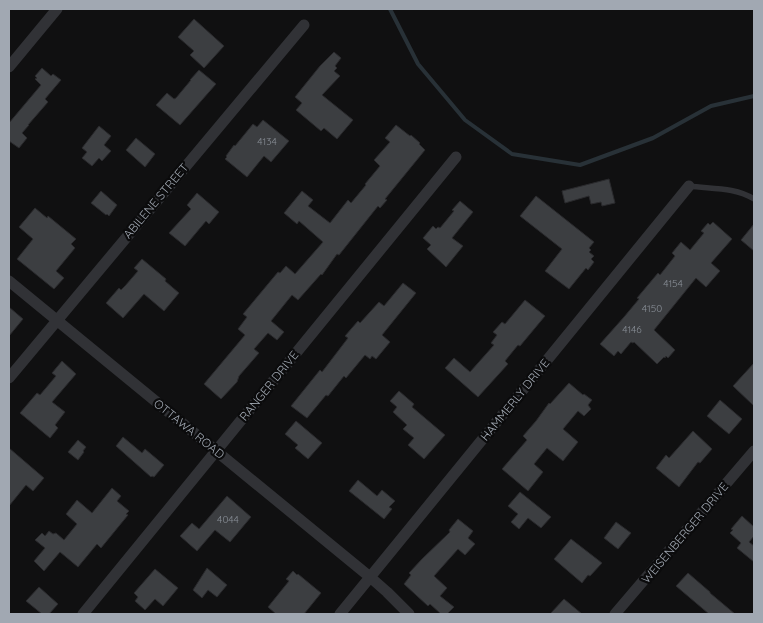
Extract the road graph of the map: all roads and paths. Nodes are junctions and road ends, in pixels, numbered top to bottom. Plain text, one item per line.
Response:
1 (57, 9) edge
2 (304, 25) dead end
3 (9, 67) edge
4 (456, 157) dead end
5 (689, 186) joint
6 (754, 199) edge
7 (9, 280) edge
8 (56, 320) junction
9 (9, 378) edge
10 (216, 451) junction
11 (754, 451) edge
12 (370, 577) junction
13 (83, 614) edge
14 (340, 614) edge
15 (409, 614) edge
16 (615, 614) edge

1 - 3 street
2 - 8 street, ABILENE STREET
4 - 10 street, RANGER DRIVE
5 - 6 lane
5 - 12 street, HAMMERLY DRIVE
7 - 8 street, OTTAWA ROAD
8 - 9 street, ABILENE STREET
8 - 10 street, OTTAWA ROAD
10 - 12 street, OTTAWA ROAD
10 - 13 street, RANGER DRIVE
11 - 16 street, WEISENBERGER DRIVE
12 - 14 street, HAMMERLY DRIVE
12 - 15 street, OTTAWA ROAD

